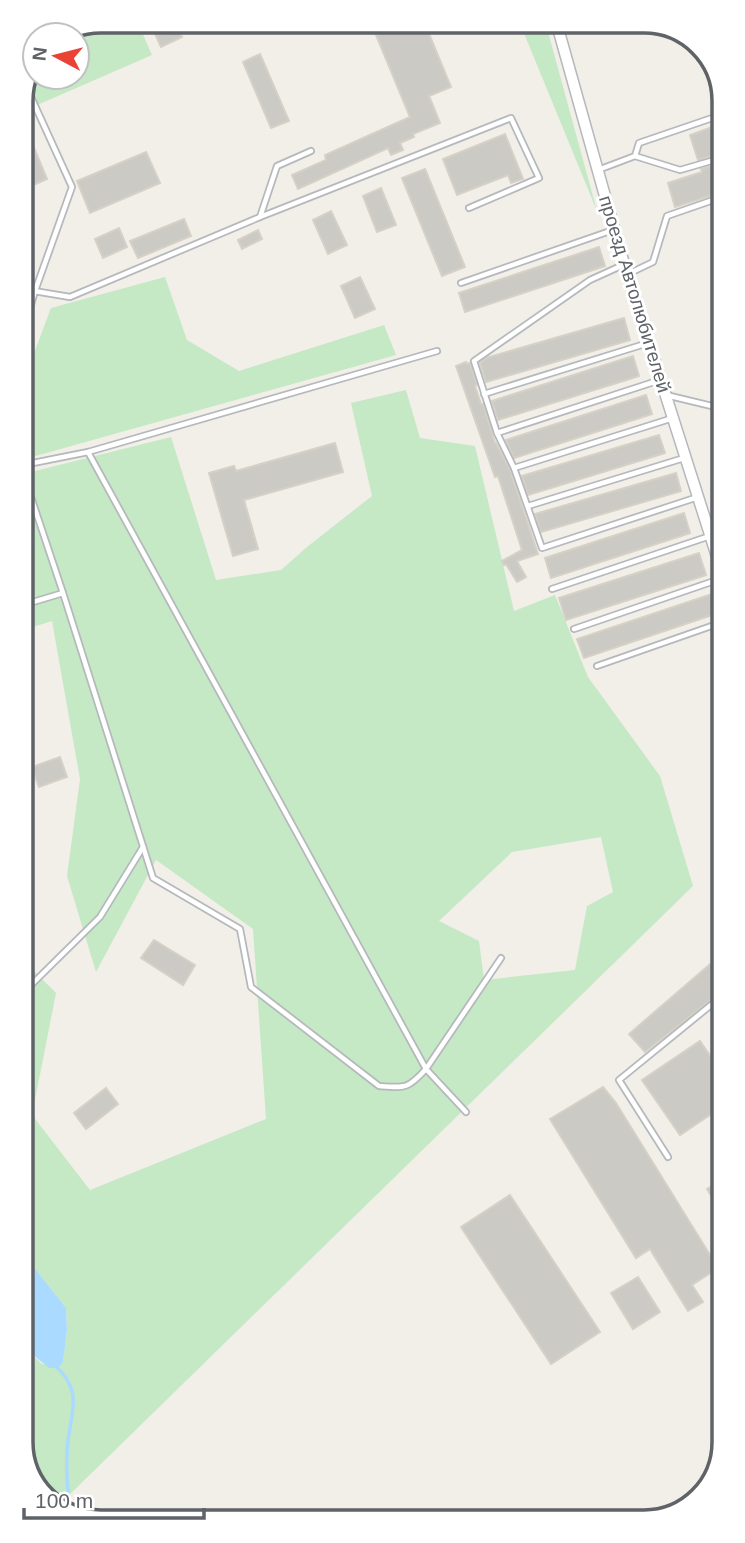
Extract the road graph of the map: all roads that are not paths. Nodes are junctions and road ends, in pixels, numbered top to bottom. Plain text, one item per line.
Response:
1 (559, 33) edge
2 (33, 101) edge
3 (712, 118) edge
4 (311, 151) dead end
5 (635, 156) junction
6 (712, 161) edge
7 (597, 170) junction
8 (712, 200) edge
9 (469, 208) dead end
10 (260, 217) junction
11 (614, 230) junction
12 (625, 269) junction
13 (461, 283) dead end
14 (35, 291) junction
15 (33, 298) edge
16 (649, 342) junction
17 (437, 351) dead end
18 (660, 380) junction
19 (484, 394) junction
20 (665, 395) junction
21 (712, 406) edge
22 (673, 418) junction
23 (497, 433) junction
24 (88, 452) junction
25 (685, 458) junction
26 (33, 463) edge
27 (513, 468) junction
28 (698, 497) junction
29 (33, 503) edge
30 (528, 506) junction
31 (710, 536) junction
32 (712, 542) edge
33 (712, 582) edge
34 (552, 589) dead end
35 (63, 593) junction
36 (33, 602) edge
37 (712, 626) edge
38 (574, 629) dead end
39 (597, 666) dead end
40 (144, 846) junction
41 (501, 958) dead end
42 (33, 983) edge
43 (712, 1004) edge
44 (426, 1069) junction
45 (466, 1112) dead end
46 (668, 1157) dead end

1 - 7 street, проезд Автолюбителей
2 - 14 lane
3 - 5 lane
4 - 10 lane
5 - 6 lane
5 - 7 lane
7 - 11 street, проезд Автолюбителей
8 - 12 lane
9 - 10 lane
10 - 14 lane
11 - 12 street, проезд Автолюбителей
11 - 13 lane
12 - 16 street, проезд Автолюбителей
12 - 19 lane
14 - 15 lane
16 - 18 street, проезд Автолюбителей
16 - 19 lane
17 - 24 lane
18 - 20 street, проезд Автолюбителей
18 - 23 lane
19 - 23 lane
20 - 21 lane
20 - 22 street, проезд Автолюбителей
22 - 25 street, проезд Автолюбителей
22 - 27 lane
23 - 27 lane
24 - 26 lane
24 - 44 lane
25 - 28 street, проезд Автолюбителей
25 - 30 lane
27 - 30 lane
28 - 30 lane
28 - 31 street, проезд Автолюбителей
29 - 35 lane
31 - 32 street, проезд Автолюбителей
31 - 34 lane
33 - 38 lane
35 - 36 lane
35 - 40 lane
37 - 39 lane
40 - 42 lane
40 - 44 lane
41 - 44 lane
43 - 46 lane
44 - 45 lane

